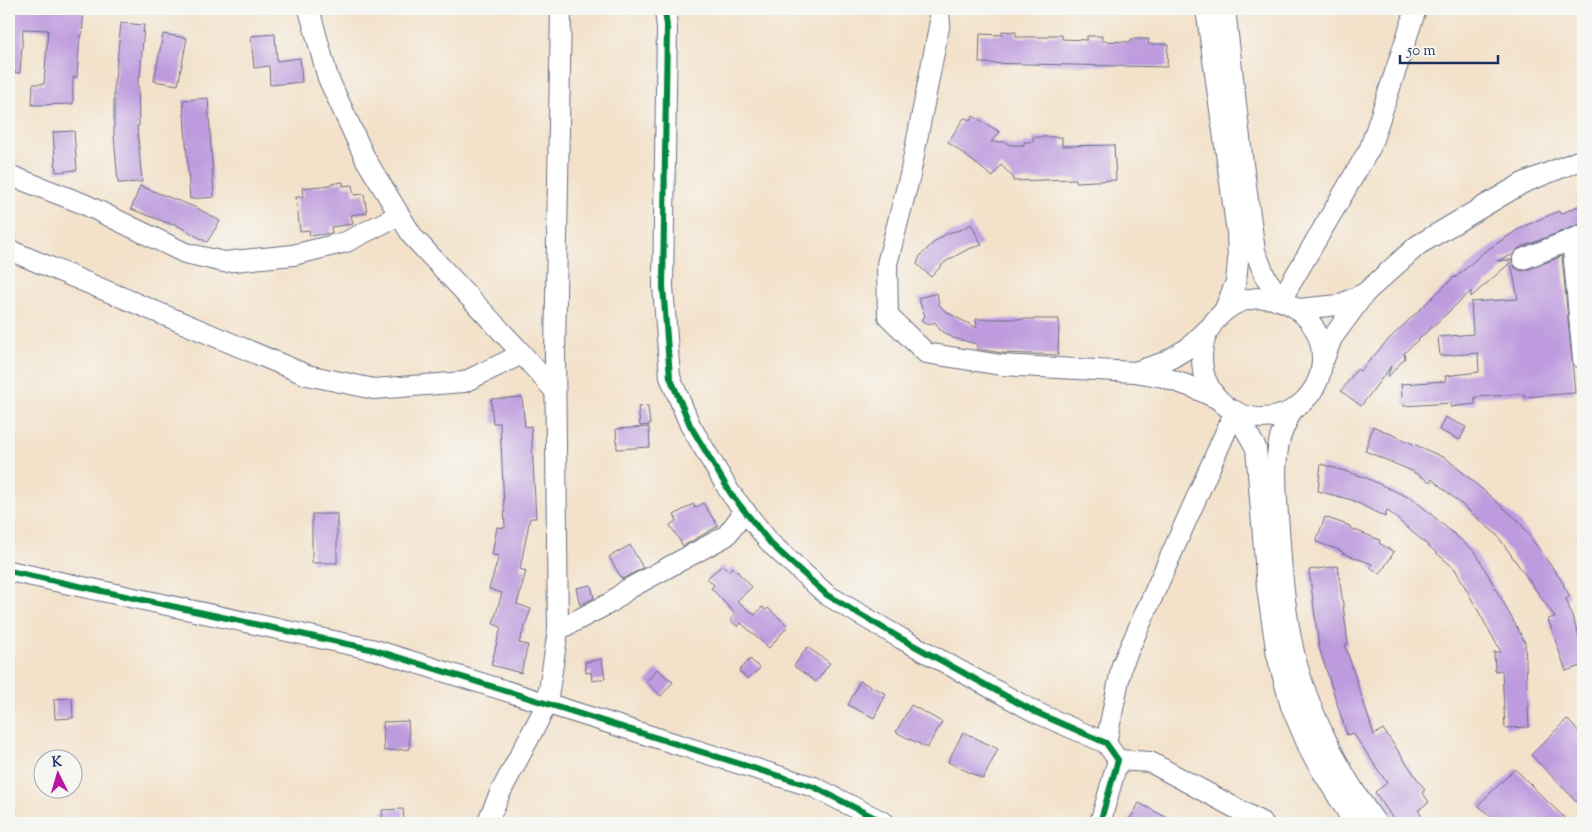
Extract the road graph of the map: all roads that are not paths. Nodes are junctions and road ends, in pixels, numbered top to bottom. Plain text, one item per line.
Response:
1 (305, 9) edge
2 (561, 9) edge
3 (665, 9) edge
4 (938, 9) edge
5 (1206, 9) edge
6 (1225, 9) edge
7 (1416, 9) edge
8 (1583, 159) edge
9 (9, 174) edge
10 (399, 215) junction
11 (1578, 237) edge
12 (9, 250) edge
13 (1523, 259) dead end
14 (1365, 293) junction
15 (1281, 300) junction
16 (1299, 309) junction
17 (1224, 311) junction
18 (1211, 326) junction
19 (522, 354) junction
20 (1583, 358) edge
21 (1323, 361) junction
22 (1136, 372) junction
23 (555, 391) junction
24 (1219, 399) junction
25 (1292, 410) junction
26 (1234, 411) junction
27 (745, 511) junction
28 (9, 571) edge
29 (558, 630) junction
30 (547, 704) junction
31 (1106, 743) junction
32 (1118, 760) junction
33 (487, 823) edge
34 (885, 823) edge
35 (1100, 823) edge
36 (1263, 823) edge
37 (1354, 823) edge
38 (1376, 823) edge

1 - 10 street
2 - 23 street
3 - 27 street
4 - 22 street
5 - 17 street
6 - 15 street
7 - 15 street
8 - 14 street
9 - 10 street
10 - 19 street
11 - 13 street
11 - 20 street
12 - 19 street
14 - 16 street
14 - 21 street
15 - 16 street
15 - 17 street
16 - 21 street
17 - 18 street
18 - 22 street
18 - 24 street
19 - 23 street
21 - 25 street
22 - 24 street
23 - 29 street
24 - 26 street
25 - 26 street
25 - 38 street
26 - 31 street
26 - 37 street
27 - 29 street
27 - 31 street
28 - 30 street
29 - 30 street
30 - 33 street
30 - 34 street
31 - 32 street
32 - 35 street
32 - 36 street

